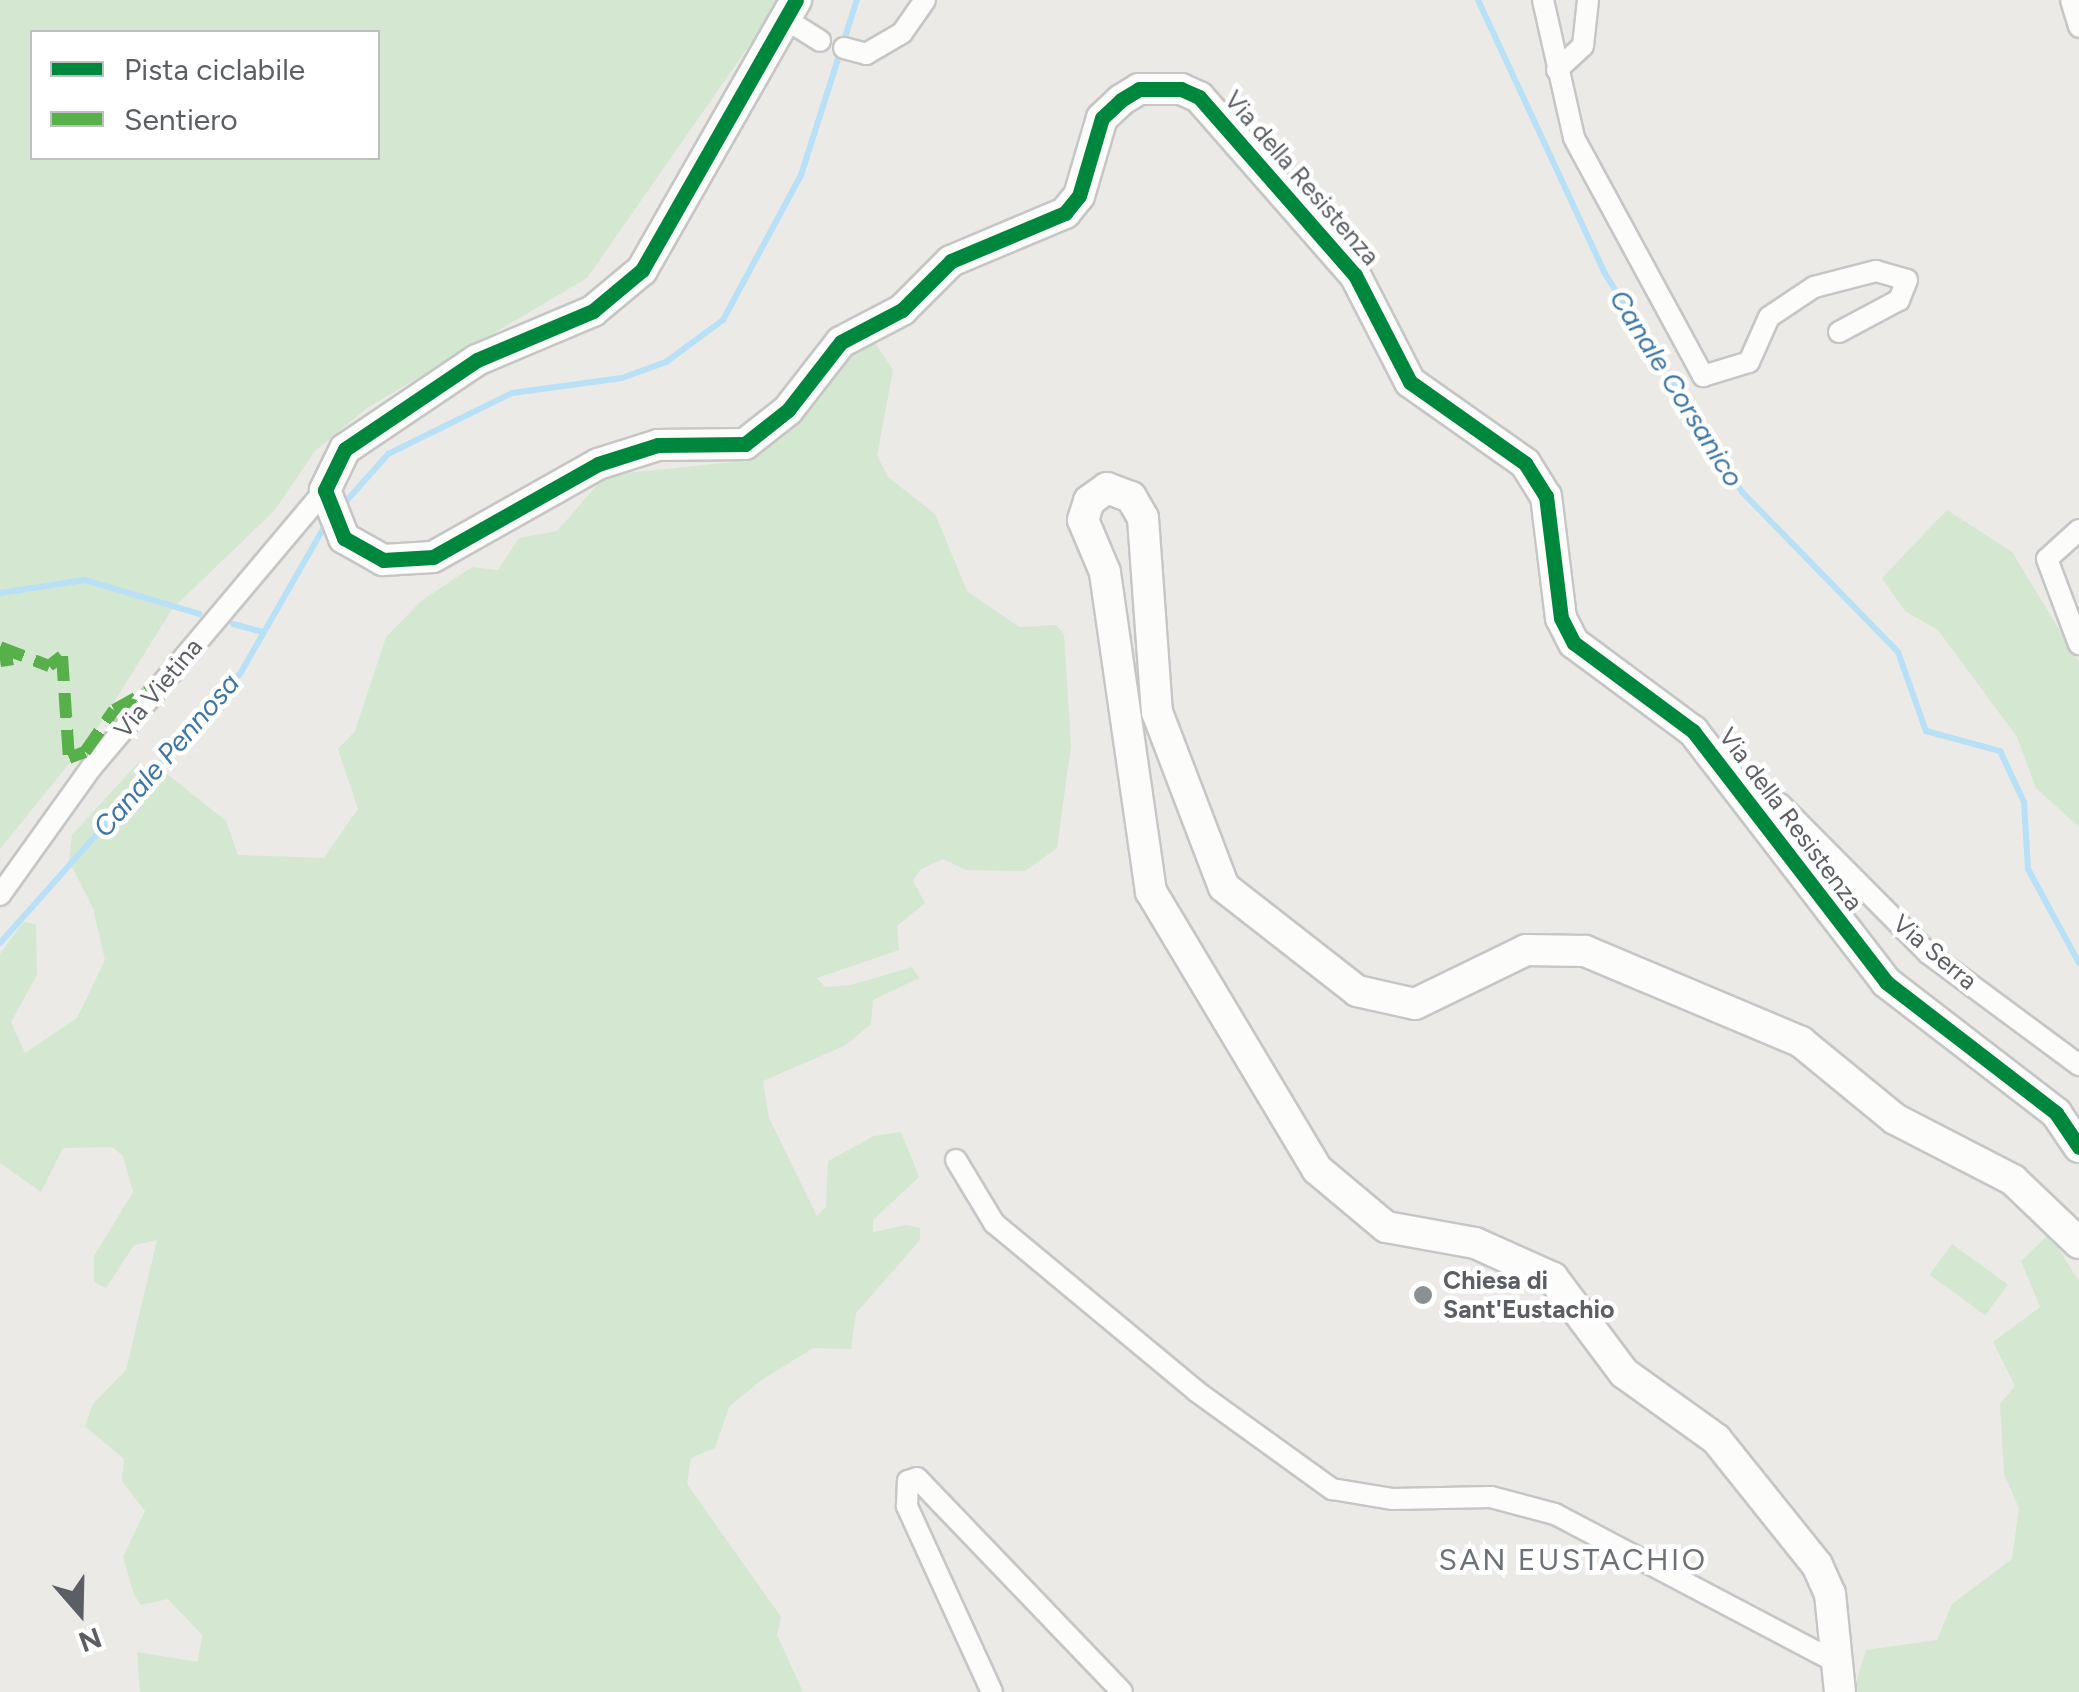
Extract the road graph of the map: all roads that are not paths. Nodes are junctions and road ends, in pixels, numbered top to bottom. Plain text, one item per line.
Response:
1 (924, 0) edge
2 (1543, 0) edge
3 (1588, 0) edge
4 (2071, 0) edge
5 (792, 10) edge
6 (2079, 27) edge
7 (820, 41) dead end
8 (844, 48) dead end
9 (1557, 70) junction
10 (1840, 332) dead end
11 (326, 496) junction
12 (2079, 530) edge
13 (2079, 644) edge
14 (1756, 820) junction
15 (0, 895) edge
16 (2079, 1065) edge
17 (2079, 1147) edge
18 (956, 1160) dead end
19 (2079, 1243) edge
20 (1840, 1678) edge
21 (992, 1692) edge
22 (1122, 1692) edge

1 - 8 street
2 - 9 street
3 - 9 street
4 - 6 street
5 - 7 street
5 - 11 street
9 - 10 street
11 - 14 street, Via della Resistenza
11 - 15 street, Via Vietina
12 - 13 street
14 - 16 street, Via Serra
14 - 17 street, Via della Resistenza
18 - 20 street
19 - 20 street
21 - 22 street

